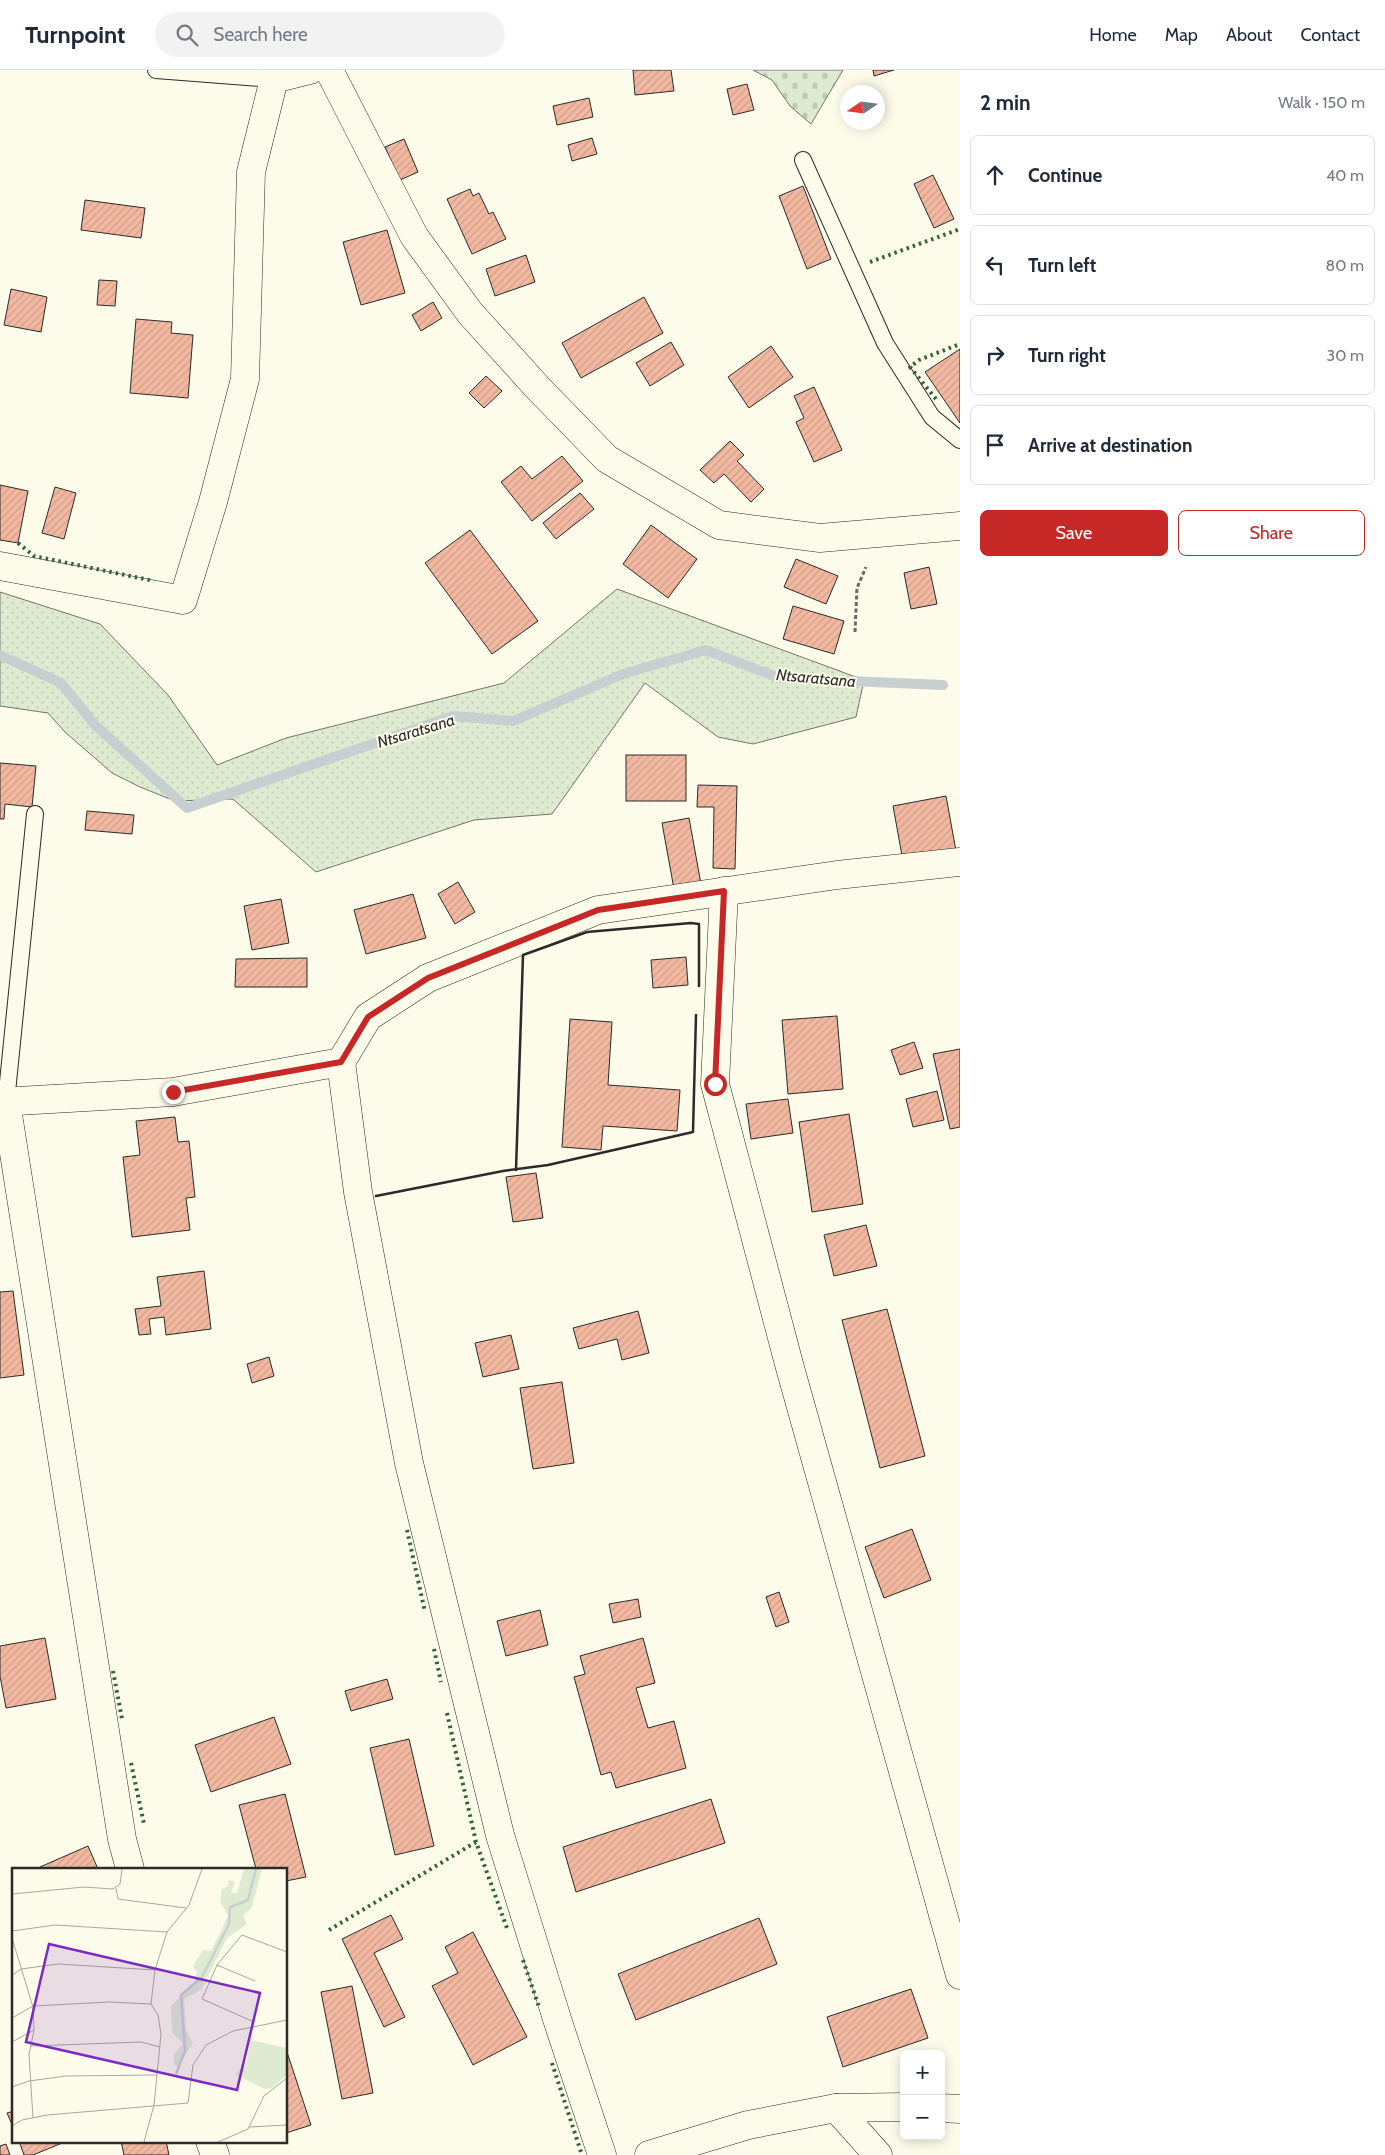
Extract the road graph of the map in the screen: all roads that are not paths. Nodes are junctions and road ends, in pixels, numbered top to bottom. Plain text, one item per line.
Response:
1 (156, 70) edge
2 (310, 70) edge
3 (329, 70) edge
4 (274, 80) junction
5 (803, 160) dead end
6 (960, 440) edge
7 (960, 526) edge
8 (0, 566) edge
9 (36, 814) dead end
10 (960, 862) edge
11 (724, 891) junction
12 (341, 1062) junction
13 (3, 1102) edge
14 (130, 1868) edge
15 (960, 1975) edge
16 (900, 2107) edge
17 (836, 2108) junction
18 (945, 2108) edge
19 (960, 2110) edge
20 (210, 2142) edge
21 (215, 2155) edge
22 (602, 2155) edge
23 (649, 2155) edge
24 (878, 2155) edge

1 - 4 lane
2 - 4 street
3 - 7 street
4 - 8 street
5 - 6 lane
9 - 13 lane
10 - 11 street
11 - 12 street
11 - 15 street
12 - 13 street
12 - 22 street
13 - 14 street
16 - 17 street
17 - 23 street
17 - 24 street
18 - 19 street
20 - 21 street

